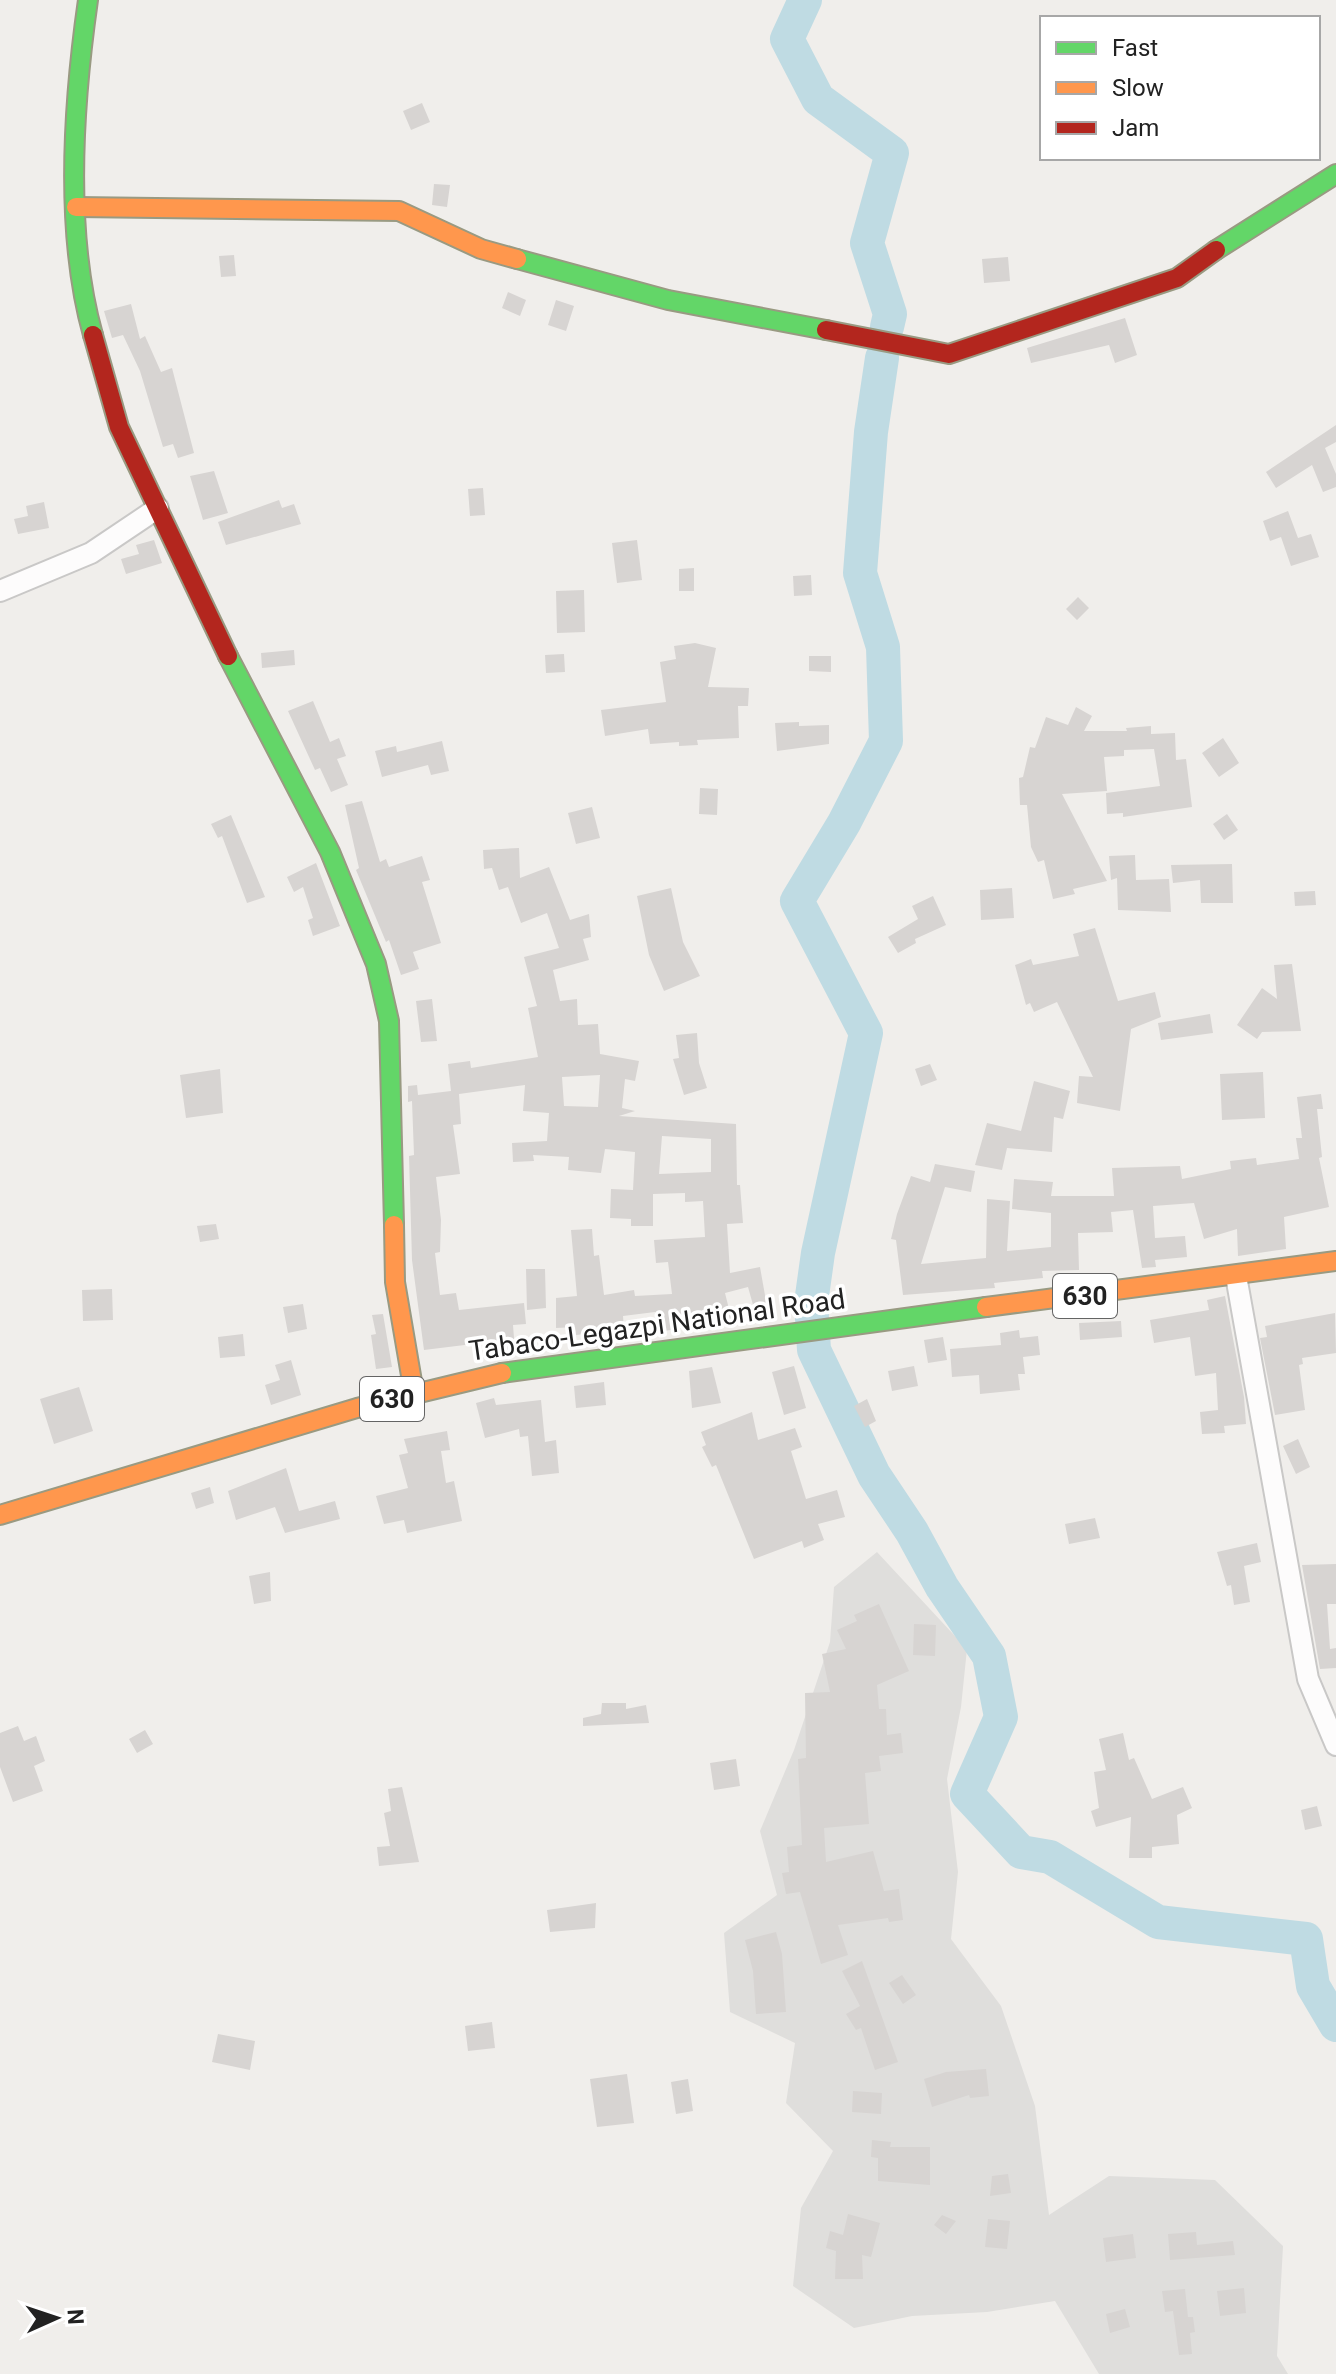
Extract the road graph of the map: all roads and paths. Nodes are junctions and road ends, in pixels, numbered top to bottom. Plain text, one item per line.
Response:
1 (88, 0) edge
2 (1336, 174) edge
3 (76, 207) junction
4 (158, 508) junction
5 (0, 591) edge
6 (1336, 1261) edge
7 (1236, 1276) junction
8 (414, 1393) junction
9 (0, 1515) edge
10 (1336, 1745) edge

1 - 3 street
2 - 3 street
3 - 4 street
4 - 5 street
4 - 8 street
6 - 7 street, Tabaco-Legazpi National Road / 630
7 - 8 street, Tabaco-Legazpi National Road / 630
7 - 10 street
8 - 9 street, Tabaco-Legazpi National Road / 630

